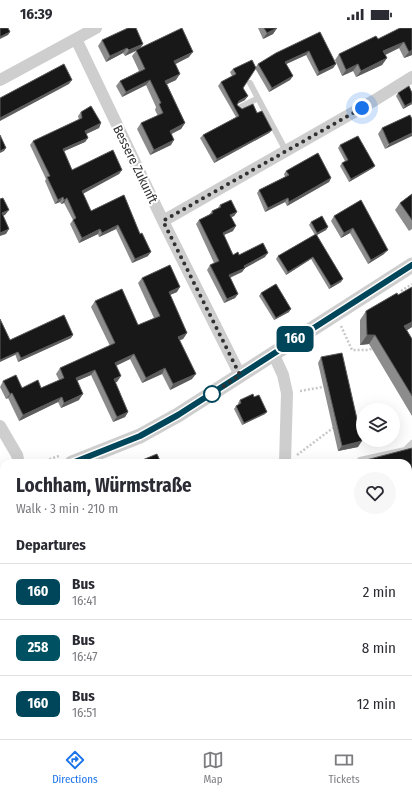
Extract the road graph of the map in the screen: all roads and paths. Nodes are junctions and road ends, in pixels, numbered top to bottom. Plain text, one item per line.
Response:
1 (96, 28) edge
2 (76, 39) junction
3 (412, 76) edge
4 (0, 80) edge
5 (250, 82) edge
6 (258, 98) junction
7 (239, 108) edge
8 (286, 151) junction
9 (163, 221) junction
10 (412, 265) edge
11 (336, 313) junction
12 (373, 348) dead end
13 (273, 353) junction
14 (240, 375) junction
15 (323, 387) dead end
16 (287, 393) junction
17 (0, 426) edge
18 (332, 428) dead end
19 (412, 443) edge
20 (18, 459) edge
21 (82, 459) edge
22 (289, 459) edge
23 (292, 459) edge
24 (364, 459) edge

1 - 2 street
2 - 4 street
2 - 9 street, Bessere Zukunft
3 - 8 street
5 - 6 lane
6 - 7 lane
6 - 8 lane
8 - 9 street
9 - 14 street, Bessere Zukunft
10 - 11 street
11 - 12 path
11 - 13 street
13 - 14 street
13 - 16 street
14 - 21 street
15 - 16 path
16 - 22 street
17 - 20 street
18 - 23 path
19 - 24 lane

